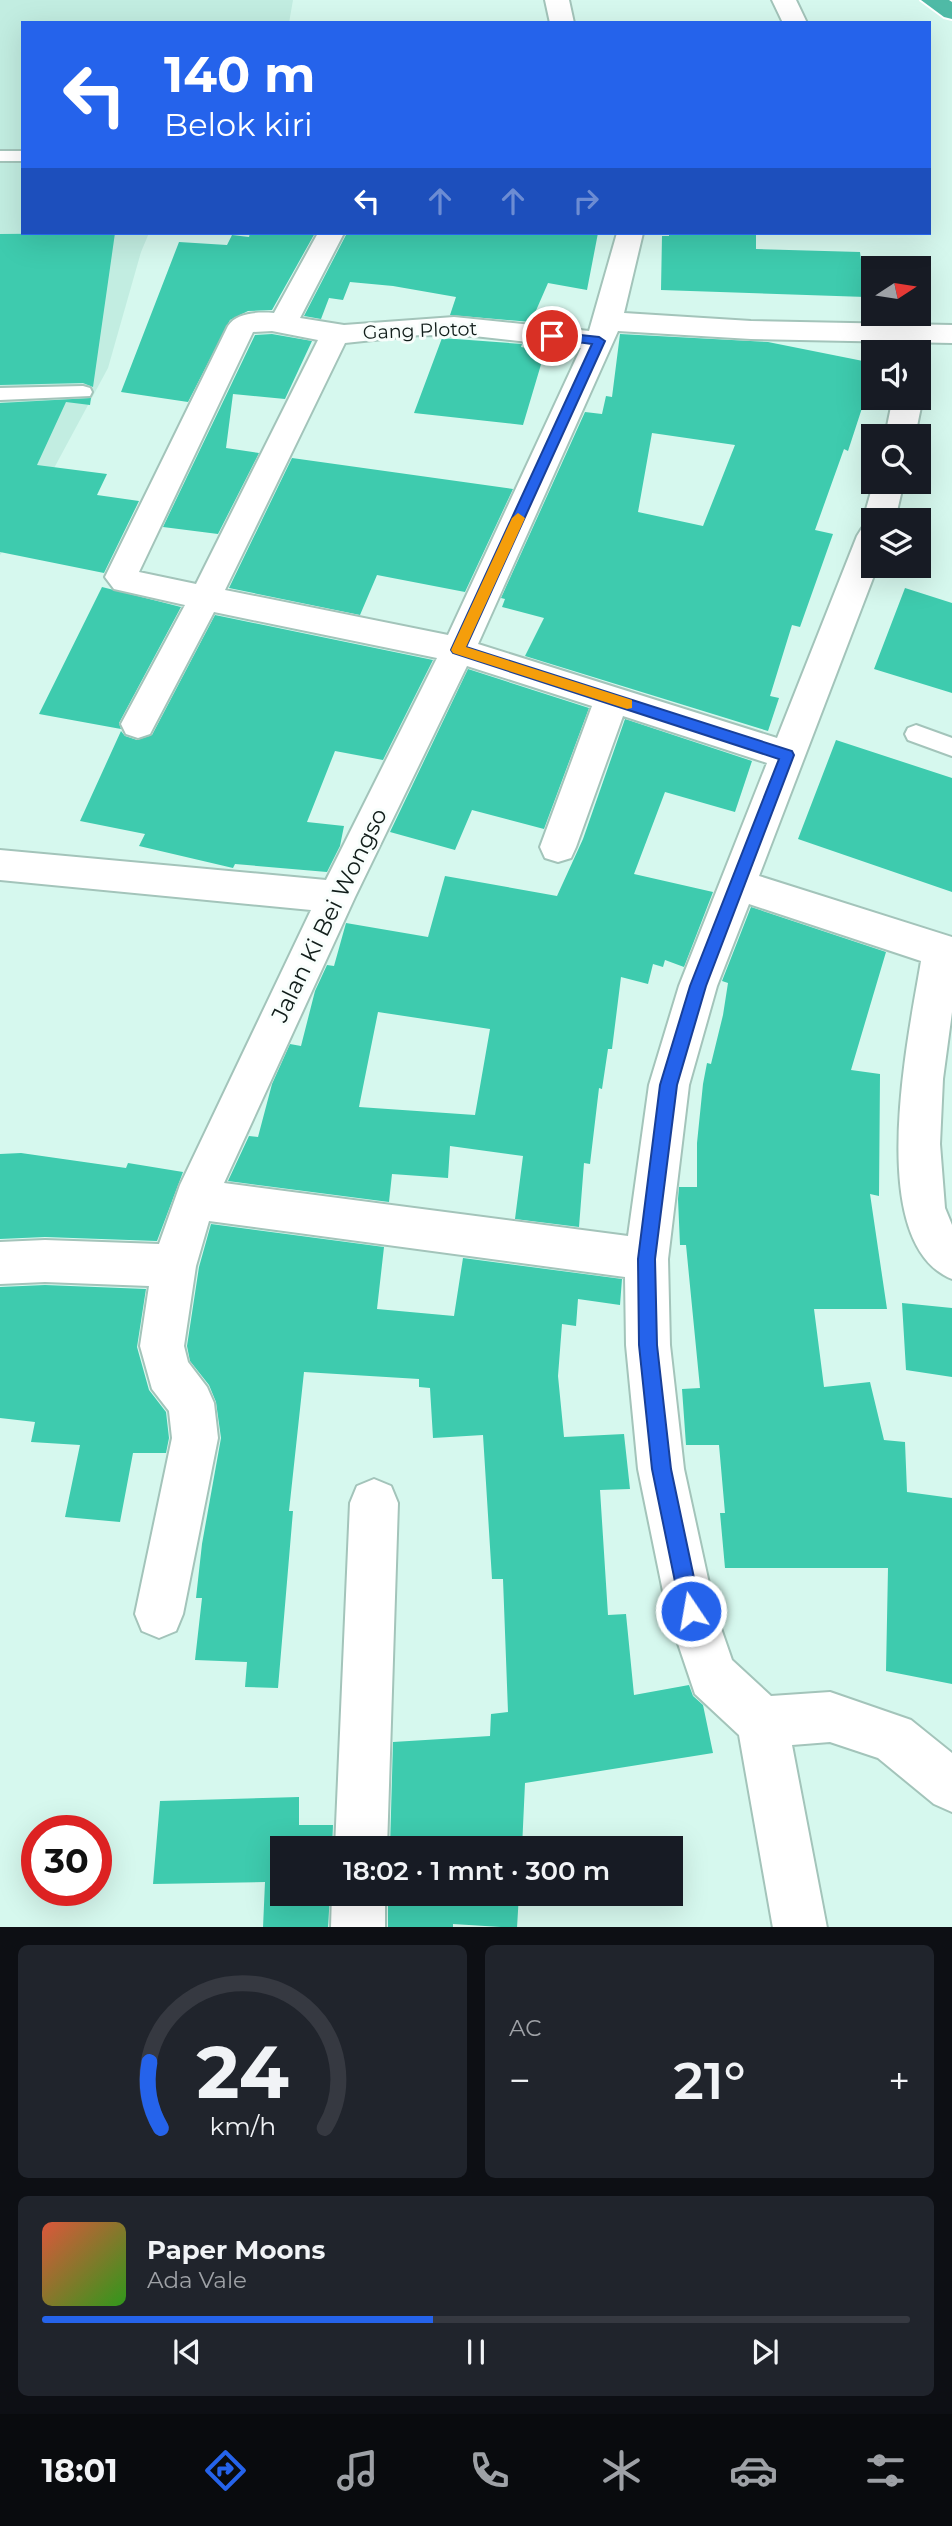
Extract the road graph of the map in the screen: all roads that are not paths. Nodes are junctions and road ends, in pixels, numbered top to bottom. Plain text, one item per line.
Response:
1 (557, 0) edge
2 (785, 0) edge
3 (933, 0) edge
4 (952, 12) edge
5 (562, 21) edge
6 (794, 21) edge
7 (0, 156) edge
8 (21, 156) edge
9 (330, 235) edge
10 (629, 235) edge
11 (282, 325) junction
12 (603, 331) junction
13 (336, 333) junction
14 (952, 334) edge
15 (892, 340) edge
16 (926, 340) edge
17 (83, 392) dead end
18 (0, 394) edge
19 (861, 567) edge
20 (206, 596) junction
21 (458, 650) junction
22 (612, 699) junction
23 (138, 724) dead end
24 (916, 734) dead end
25 (952, 747) edge
26 (787, 755) junction
27 (558, 847) dead end
28 (0, 865) edge
29 (737, 885) junction
30 (337, 897) junction
31 (947, 952) edge
32 (195, 1199) junction
33 (952, 1258) edge
34 (646, 1259) junction
35 (0, 1263) edge
36 (174, 1266) junction
37 (374, 1503) dead end
38 (159, 1614) dead end
39 (762, 1722) junction
40 (952, 1786) edge
41 (361, 1836) edge
42 (359, 1906) edge
43 (358, 1927) edge
44 (800, 1927) edge

1 - 5 street
2 - 6 street
3 - 4 highway
7 - 8 lane
9 - 11 street
10 - 12 street, Jalan Ki Bei Wongso
11 - 13 street, Gang Plotot
11 - 20 street, Gang Plotot
12 - 13 street, Gang Plotot
12 - 15 street, Gang Plotot
12 - 21 street, Jalan Ki Bei Wongso
13 - 20 street
14 - 16 street, Gang Plotot
17 - 18 lane
19 - 26 street
20 - 21 street
20 - 23 street
21 - 22 street
21 - 30 street, Jalan Ki Bei Wongso
22 - 26 street
22 - 27 street
24 - 25 lane
26 - 29 street
28 - 30 street
29 - 31 street
29 - 34 street
30 - 32 street, Jalan Ki Bei Wongso
31 - 33 street
32 - 34 street
32 - 36 street, Jalan Ki Bei Wongso
34 - 39 street
35 - 36 street
36 - 38 street, Jalan Ki Bei Wongso
37 - 41 street
39 - 40 street
39 - 44 street
42 - 43 street

